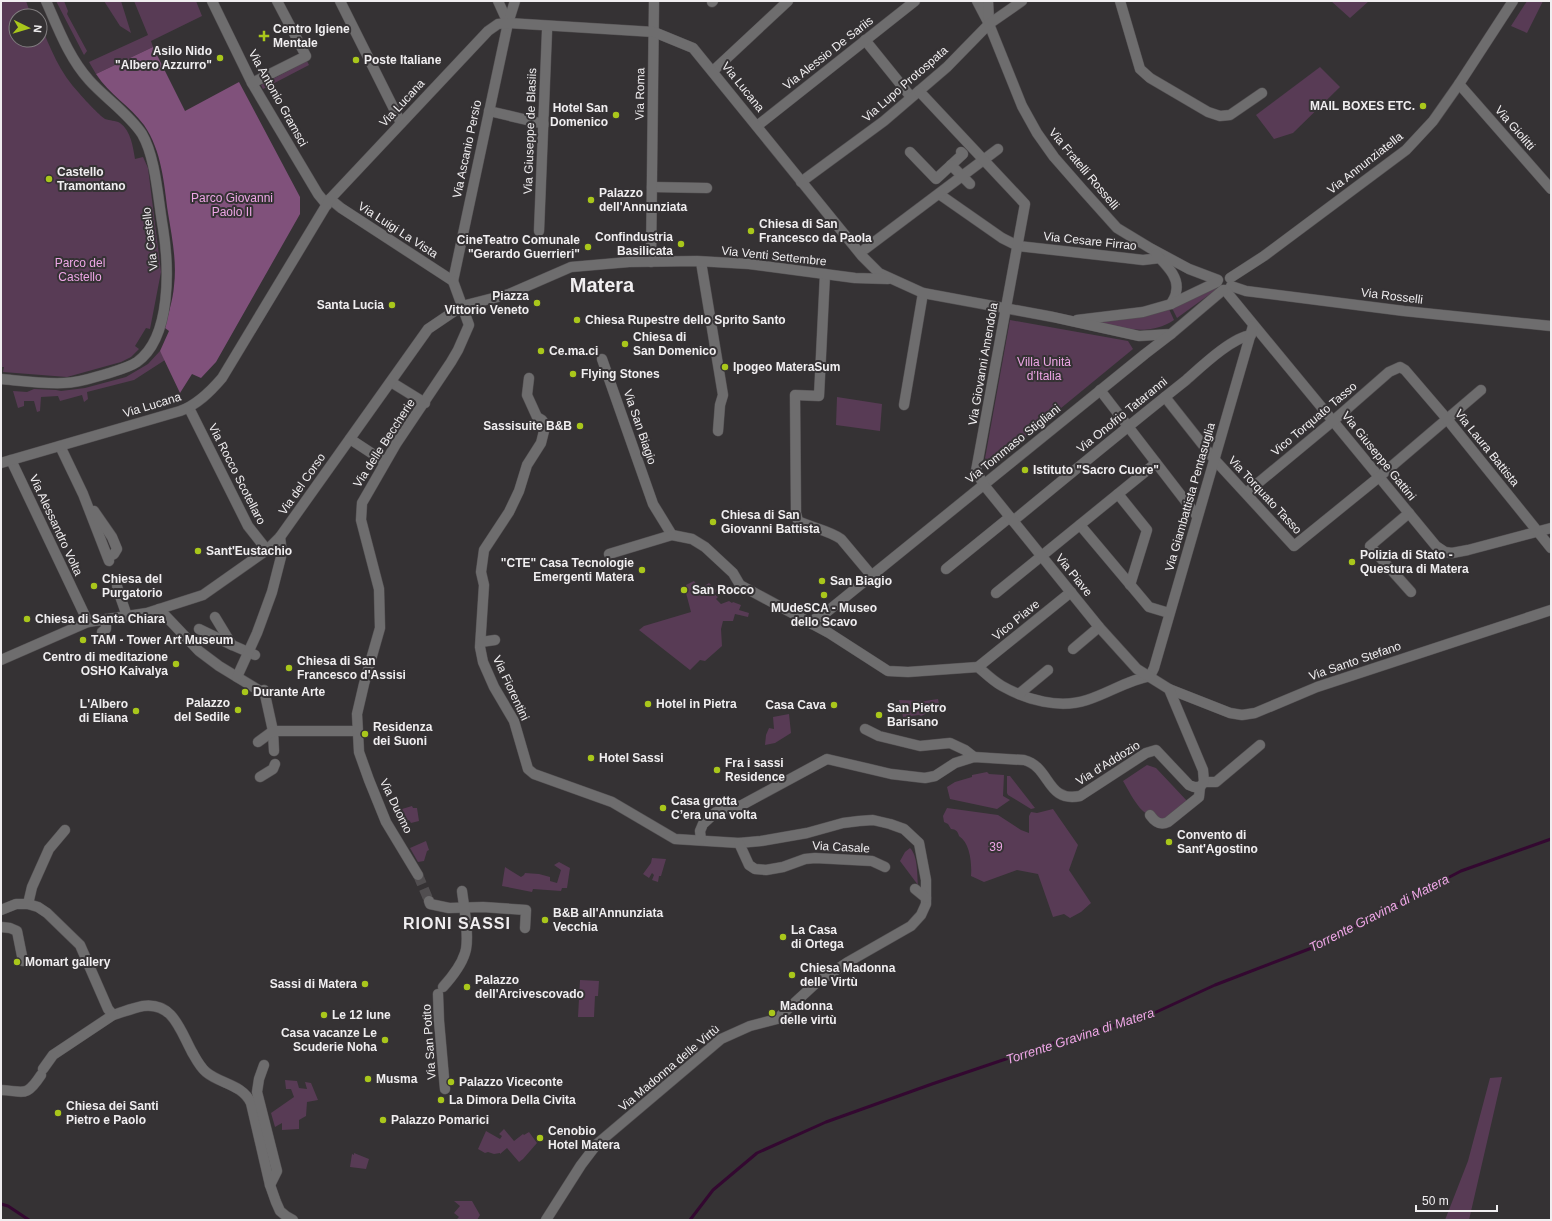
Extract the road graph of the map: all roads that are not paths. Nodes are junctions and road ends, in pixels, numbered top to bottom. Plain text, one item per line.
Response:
1 (46, 1) edge
2 (212, 1) edge
3 (277, 1) edge
4 (340, 1) edge
5 (498, 1) edge
6 (515, 1) edge
7 (654, 1) edge
8 (788, 1) edge
9 (915, 1) edge
10 (977, 1) edge
11 (988, 1) edge
12 (1022, 1) edge
13 (1120, 1) edge
14 (1513, 1) edge
15 (508, 23) junction
16 (989, 24) junction
17 (547, 31) dead end
18 (654, 32) junction
19 (865, 40) junction
20 (713, 71) junction
21 (252, 83) junction
22 (1459, 84) junction
23 (920, 91) junction
24 (1262, 93) dead end
25 (911, 98) junction
26 (489, 111) junction
27 (401, 123) junction
28 (544, 124) junction
29 (757, 126) junction
30 (998, 149) dead end
31 (910, 152) dead end
32 (961, 152) dead end
33 (984, 160) junction
34 (951, 165) junction
35 (963, 176) junction
36 (939, 177) junction
37 (801, 182) junction
38 (970, 184) dead end
39 (652, 187) junction
40 (948, 187) junction
41 (706, 188) dead end
42 (1551, 189) edge
43 (939, 194) junction
44 (328, 202) junction
45 (539, 231) dead end
46 (1018, 246) junction
47 (1150, 248) junction
48 (865, 249) dead end
49 (1160, 258) junction
50 (646, 262) junction
51 (701, 262) junction
52 (825, 274) junction
53 (894, 279) junction
54 (453, 281) junction
55 (1224, 284) junction
56 (923, 293) junction
57 (1171, 304) junction
58 (462, 306) junction
59 (1006, 308) junction
60 (1069, 321) junction
61 (1551, 326) edge
62 (1252, 330) junction
63 (1171, 334) junction
64 (602, 359) dead end
65 (1400, 367) joint
66 (529, 378) dead end
67 (1, 380) edge
68 (391, 382) junction
69 (1100, 390) junction
70 (1481, 390) dead end
71 (1165, 397) junction
72 (424, 404) junction
73 (904, 405) dead end
74 (188, 408) junction
75 (1447, 419) junction
76 (1333, 421) junction
77 (1128, 426) junction
78 (718, 431) dead end
79 (350, 439) junction
80 (60, 446) junction
81 (1214, 459) junction
82 (6, 462) edge
83 (385, 462) junction
84 (1156, 463) junction
85 (1379, 477) junction
86 (984, 485) junction
87 (1118, 494) junction
88 (1246, 494) junction
89 (1408, 514) junction
90 (1197, 516) junction
91 (1012, 519) junction
92 (1080, 525) junction
93 (1551, 528) edge
94 (1537, 531) junction
95 (672, 535) junction
96 (280, 537) junction
97 (1551, 548) edge
98 (267, 550) junction
99 (609, 554) dead end
100 (1042, 556) junction
101 (109, 559) dead end
102 (946, 569) dead end
103 (872, 576) junction
104 (118, 586) dead end
105 (1130, 586) junction
106 (1071, 592) junction
107 (1411, 592) dead end
108 (996, 593) dead end
109 (159, 610) junction
110 (1551, 610) edge
111 (1169, 613) junction
112 (127, 616) junction
113 (215, 617) dead end
114 (106, 620) junction
115 (88, 622) junction
116 (812, 624) junction
117 (1099, 627) junction
118 (199, 630) dead end
119 (102, 632) dead end
120 (495, 640) dead end
121 (481, 642) junction
122 (232, 645) junction
123 (1073, 649) dead end
124 (251, 654) junction
125 (4, 659) edge
126 (17, 662) dead end
127 (978, 667) junction
128 (1048, 670) dead end
129 (1150, 676) junction
130 (237, 678) junction
131 (1169, 689) junction
132 (1019, 694) junction
133 (865, 729) dead end
134 (358, 730) junction
135 (273, 732) junction
136 (258, 742) dead end
137 (359, 745) joint
138 (1260, 745) dead end
139 (274, 751) dead end
140 (974, 757) junction
141 (274, 766) dead end
142 (260, 777) dead end
143 (1202, 785) junction
144 (1150, 815) dead end
145 (873, 820) joint
146 (65, 830) dead end
147 (701, 840) junction
148 (739, 843) junction
149 (885, 867) dead end
150 (418, 875) tunnel mouth
151 (915, 889) dead end
152 (462, 891) dead end
153 (926, 898) junction
154 (429, 901) dead end
155 (28, 904) junction
156 (464, 908) junction
157 (1, 910) edge
158 (1, 927) edge
159 (525, 928) dead end
160 (23, 960) dead end
161 (113, 1015) junction
162 (264, 1065) dead end
163 (445, 1089) dead end
164 (1, 1090) edge
165 (270, 1185) junction
166 (293, 1220) edge
167 (546, 1220) edge

1 - 67 street, Via Castello
2 - 21 street, Via Antonio Gramsci
3 - 21 street
4 - 27 street
5 - 15 street
6 - 15 street, Via Ascanio Persio
7 - 18 street, Via Roma
8 - 20 street
9 - 19 street, Via Alessio De Sariis
10 - 16 street, Via Fratelli Rosselli
11 - 16 street, Via Fratelli Rosselli
12 - 16 street, Via Lupo Protospata
13 - 24 street
14 - 22 street, Via Annunziatella
15 - 18 street, Via Lucana
15 - 26 street, Via Ascanio Persio
15 - 27 street, Via Lucana
16 - 23 street, Via Lupo Protospata
16 - 47 street, Via Fratelli Rosselli
17 - 28 street, Via Giuseppe de Blasiis
18 - 20 street, Via Lucana
18 - 39 street, Via Roma
19 - 25 street
19 - 29 street, Via Alessio De Sariis
20 - 29 street, Via Lucana
21 - 44 street, Via Antonio Gramsci
22 - 42 street, Via Giolitti
22 - 55 street, Via Annunziatella
23 - 25 street, Via Lupo Protospata
23 - 33 street
25 - 37 street, Via Lupo Protospata
26 - 28 street
26 - 54 street, Via Ascanio Persio
27 - 44 street, Via Lucana
28 - 45 street, Via Giuseppe de Blasiis
29 - 37 street, Via Lucana
30 - 33 street
31 - 36 street
32 - 34 street
33 - 35 street
33 - 46 street, Via Giovanni Amendola
34 - 35 street
34 - 36 street
35 - 38 street
35 - 40 street
36 - 40 street
37 - 53 street, Via Lucana
39 - 41 street
39 - 50 street, Via Roma
40 - 43 street
43 - 46 street
43 - 48 street
44 - 54 street, Via Luigi La Vista
44 - 74 street, Via Lucana
46 - 49 street, Via Cesare Firrao
46 - 59 street, Via Giovanni Amendola
47 - 49 street, Via Fratelli Rosselli
47 - 55 street, Via Fratelli Rosselli
49 - 57 street, Via Fratelli Rosselli
50 - 51 street, Via Venti Settembre
50 - 58 street
51 - 52 street, Via Venti Settembre
51 - 78 street
52 - 53 street, Via Venti Settembre
52 - 103 street
53 - 56 street
54 - 58 street
55 - 57 street
55 - 61 street, Via Rosselli
55 - 62 street, Via Giuseppe Gattini
55 - 63 street
56 - 59 street
56 - 73 street
57 - 60 street
58 - 68 street, Via del Corso
58 - 72 street, Via delle Beccherie
59 - 60 street
59 - 86 street, Via Giovanni Amendola
60 - 63 street
62 - 71 street, Via Onofrio Tataranni
62 - 76 street, Via Giuseppe Gattini
62 - 81 street, Via Giambattista Pentasuglia
63 - 69 street, Via Tommaso Stigliani
64 - 95 street, Via San Biagio
65 - 75 street, Via Laura Battista
65 - 76 street, Vico Torquato Tasso
66 - 121 street, Via Fiorentini
68 - 72 street
68 - 79 street, Via del Corso
69 - 77 street
69 - 86 street, Via Tommaso Stigliani
70 - 75 street, Via Torquato Tasso
71 - 77 street, Via Onofrio Tataranni
71 - 81 street, Via Torquato Tasso
72 - 83 street, Via delle Beccherie
74 - 80 street, Via Lucana
74 - 98 street, Via Rocco Scotellaro
75 - 85 street, Via Torquato Tasso
75 - 94 street, Via Laura Battista
76 - 85 street, Via Giuseppe Gattini
76 - 88 street, Vico Torquato Tasso
77 - 84 street
77 - 91 street, Via Onofrio Tataranni
79 - 83 street
79 - 96 street, Via del Corso
80 - 82 street, Via Lucana
80 - 101 street
81 - 88 street, Via Torquato Tasso
81 - 90 street, Via Giambattista Pentasuglia
82 - 115 street, Via Alessandro Volta
83 - 134 street, Via delle Beccherie
84 - 87 street
84 - 90 street
85 - 88 street, Via Torquato Tasso
85 - 89 street, Via Giuseppe Gattini
86 - 91 street, Via Piave
86 - 103 street, Via Tommaso Stigliani
87 - 92 street
87 - 105 street
89 - 94 street, Via Giuseppe Gattini
89 - 107 street
90 - 111 street, Via Giambattista Pentasuglia
91 - 100 street, Via Piave
91 - 102 street, Via Onofrio Tataranni
92 - 100 street
92 - 105 street
93 - 94 street, Via Giuseppe Gattini
94 - 97 street, Via Laura Battista
95 - 99 street
95 - 116 street
96 - 98 street, Via del Corso
96 - 124 street
98 - 109 street, Via del Corso
100 - 106 street, Via Piave
100 - 108 street
103 - 116 street, Via Tommaso Stigliani
104 - 112 street
105 - 111 street
106 - 117 street, Via Piave
106 - 127 street, Vico Piave
109 - 112 street, Via del Corso
109 - 130 street
110 - 131 street, Via Santo Stefano
111 - 129 street, Via Giambattista Pentasuglia
112 - 114 street, Via del Corso
113 - 122 street
114 - 115 street, Via del Corso
114 - 119 street
115 - 125 street, Via del Corso
116 - 127 street
117 - 123 street
117 - 129 street, Via Piave
118 - 122 street
120 - 121 street
121 - 147 street, Via Fiorentini
122 - 124 street
124 - 130 street
125 - 126 street
127 - 132 street
128 - 132 street
129 - 131 street
129 - 132 street
130 - 135 street
131 - 143 street
133 - 140 street
134 - 135 street
134 - 137 street, Via delle Beccherie
135 - 136 street
135 - 139 street
137 - 150 street, Via Duomo
138 - 143 street
140 - 143 street, Via d'Addozio
140 - 147 street, Via d'Addozio
141 - 142 street
143 - 144 street
145 - 148 street, Via Fiorentini
145 - 153 street, Via Madonna delle Virtù
146 - 155 street
147 - 148 street, Via Fiorentini
148 - 149 street, Via Casale
151 - 153 street
152 - 156 street
153 - 167 street, Via Madonna delle Virtù
154 - 156 street
155 - 157 street
155 - 161 street
156 - 159 street
156 - 163 street, Via San Potito
158 - 160 street
161 - 164 street
161 - 165 street
162 - 165 street
165 - 166 street

